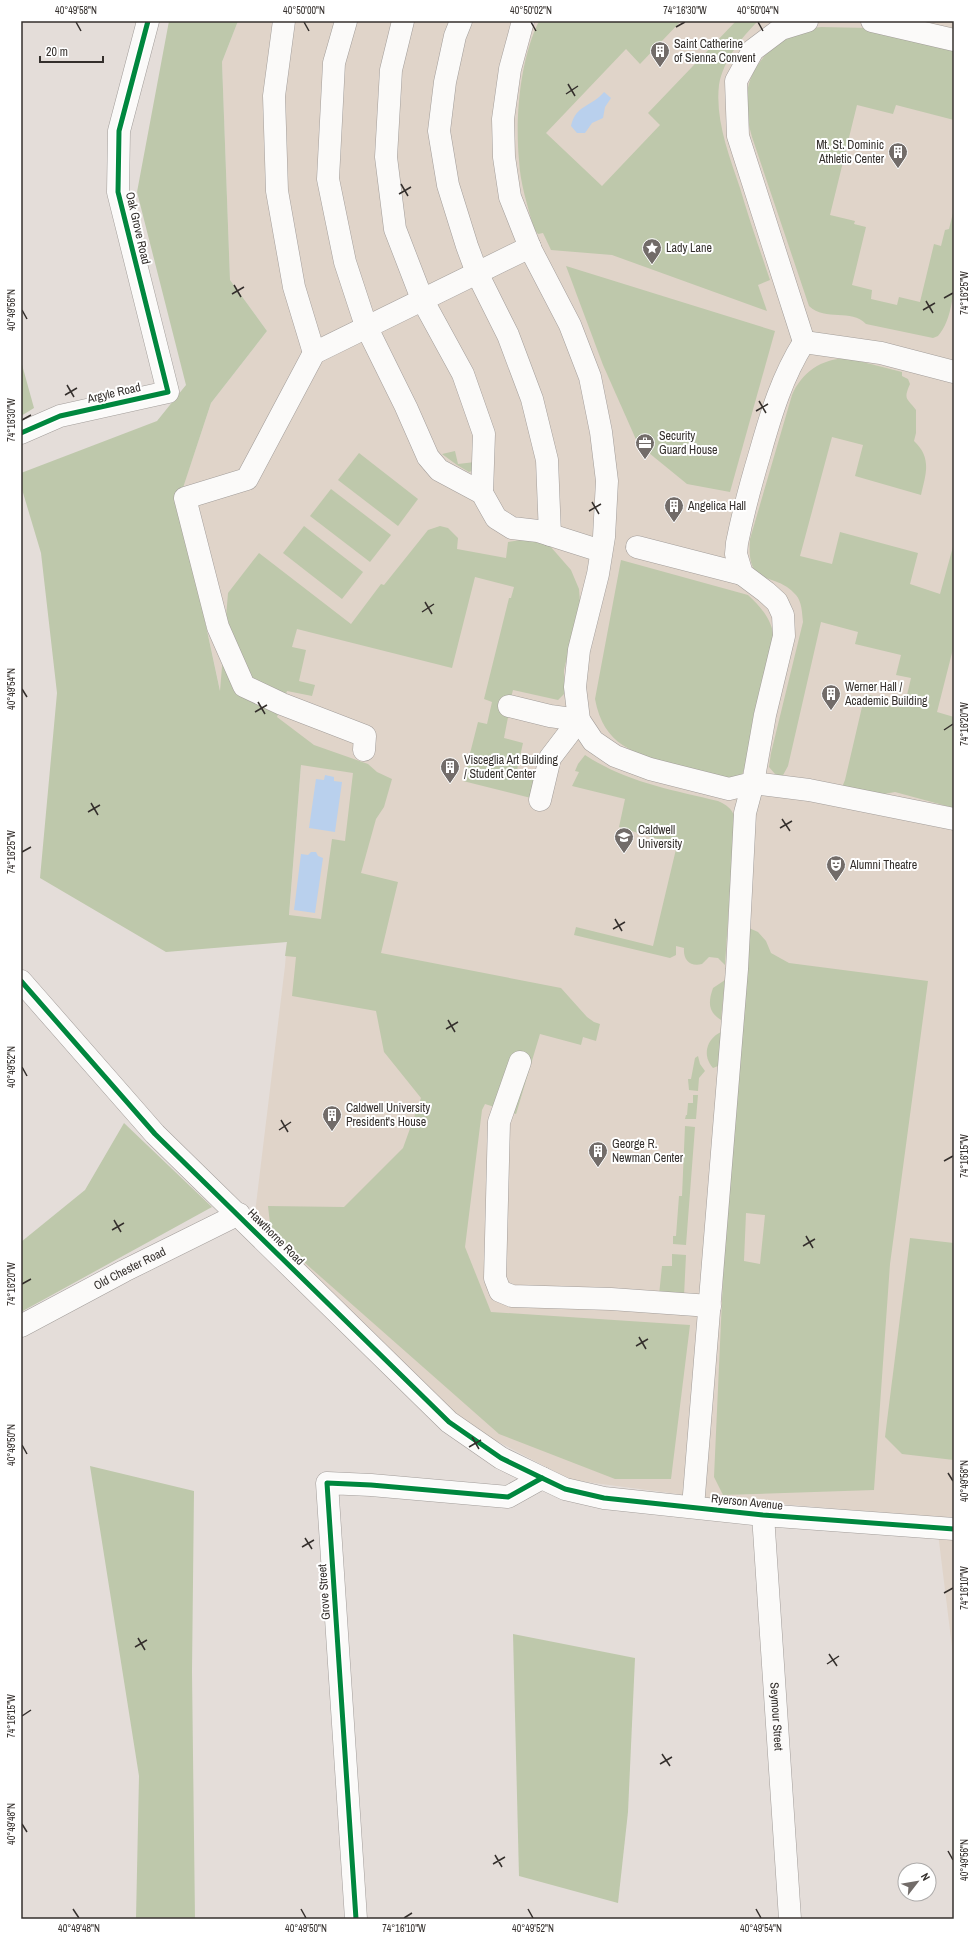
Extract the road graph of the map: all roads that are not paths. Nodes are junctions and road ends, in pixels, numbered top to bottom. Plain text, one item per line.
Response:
1 (148, 21) edge
2 (284, 21) edge
3 (346, 21) edge
4 (403, 21) edge
5 (461, 21) edge
6 (523, 21) edge
7 (807, 21) edge
8 (872, 21) edge
9 (954, 40) edge
10 (530, 247) junction
11 (477, 273) junction
12 (422, 299) junction
13 (366, 326) junction
14 (804, 342) junction
15 (314, 353) junction
16 (952, 365) edge
17 (168, 392) joint
18 (21, 433) edge
19 (482, 493) junction
20 (550, 535) junction
21 (637, 547) dead end
22 (601, 551) junction
23 (742, 574) junction
24 (510, 706) dead end
25 (579, 720) junction
26 (364, 750) dead end
27 (753, 783) junction
28 (540, 800) dead end
29 (954, 819) edge
30 (21, 981) edge
31 (520, 1062) dead end
32 (239, 1214) junction
33 (710, 1306) junction
34 (21, 1326) edge
35 (542, 1478) junction
36 (693, 1507) junction
37 (763, 1515) junction
38 (954, 1529) edge
39 (356, 1919) edge
40 (790, 1919) edge

1 - 17 street, Oak Grove Road
2 - 15 street
3 - 13 street
4 - 12 street
5 - 11 street
6 - 10 street
7 - 14 street
8 - 9 street
10 - 11 street
10 - 22 street
11 - 12 street
11 - 20 street
12 - 13 street
12 - 19 street
13 - 15 street
13 - 19 street
14 - 16 street
14 - 23 street
15 - 26 street
17 - 18 street, Argyle Road
19 - 20 street
20 - 22 street
21 - 23 street
22 - 25 street
23 - 27 street
24 - 25 street
25 - 27 street
25 - 28 street
27 - 29 street
27 - 33 street
30 - 32 street, Hawthorne Road
31 - 33 street
32 - 34 street, Old Chester Road
32 - 35 street, Hawthorne Road
33 - 36 street
35 - 36 street, Ryerson Avenue
35 - 39 street, Grove Street
36 - 37 street, Ryerson Avenue
37 - 38 street, Ryerson Avenue
37 - 40 street, Seymour Street

